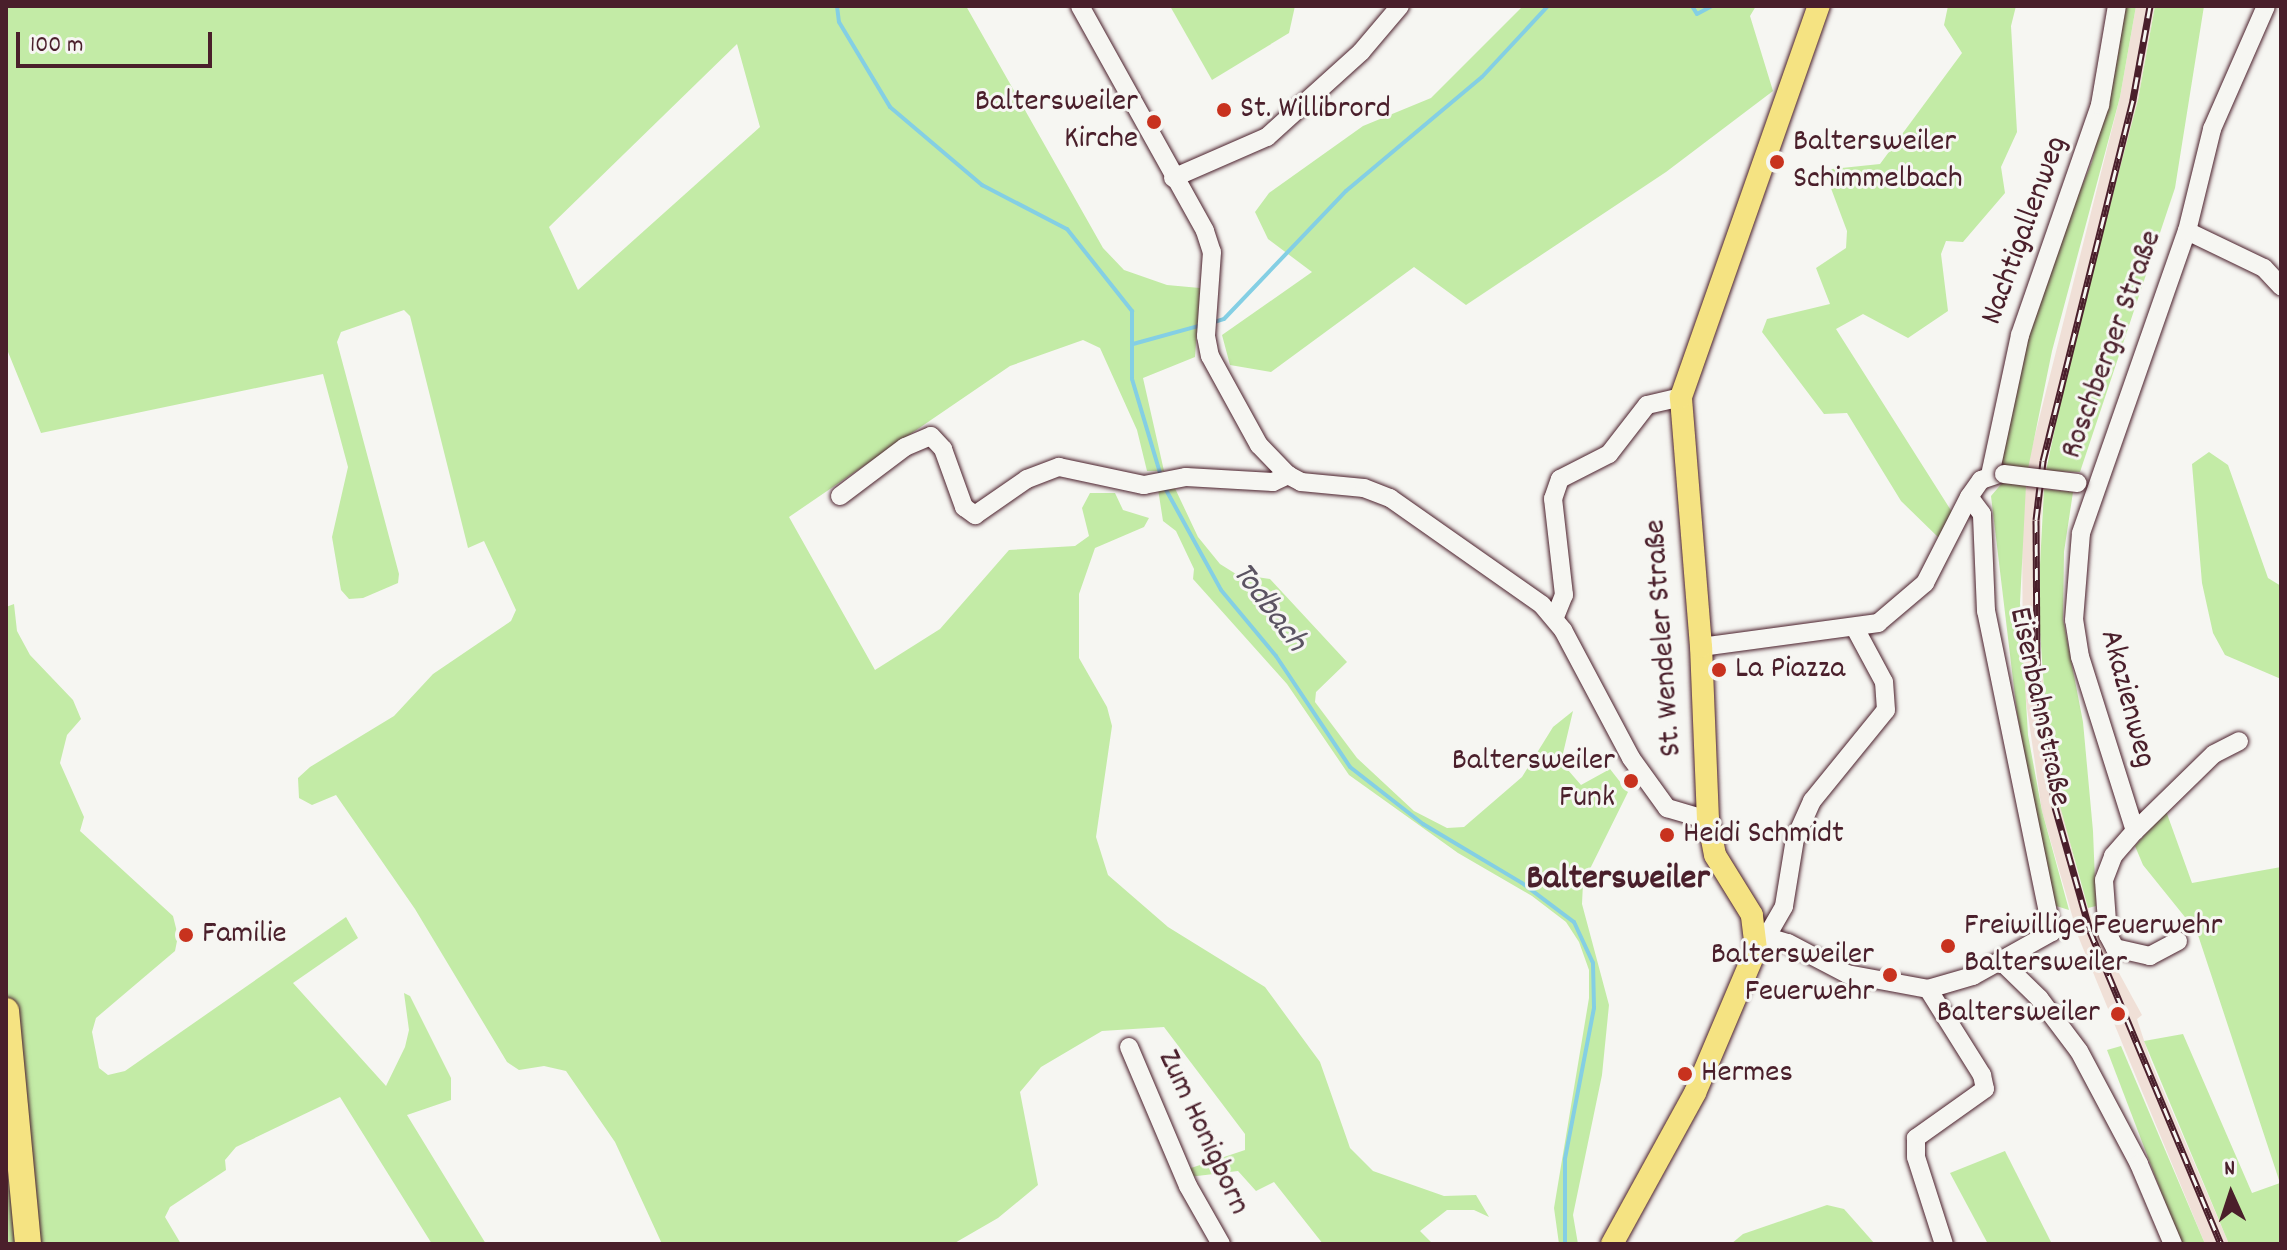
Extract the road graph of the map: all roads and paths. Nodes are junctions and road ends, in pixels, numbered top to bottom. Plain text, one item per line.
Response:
1 (1080, 6) edge
2 (1400, 6) edge
3 (1819, 6) edge
4 (2117, 6) edge
5 (2266, 6) edge
6 (1173, 178) junction
7 (2187, 231) junction
8 (2281, 286) edge
9 (1681, 397) junction
10 (1288, 475) junction
11 (1997, 475) junction
12 (2086, 484) junction
13 (840, 496) dead end
14 (1969, 497) junction
15 (1555, 617) junction
16 (1856, 630) junction
17 (1701, 647) junction
18 (2239, 741) dead end
19 (1708, 820) junction
20 (2135, 831) junction
21 (1762, 935) junction
22 (2178, 941) dead end
23 (2001, 961) junction
24 (1928, 989) junction
25 (6, 1011) edge
26 (1129, 1047) dead end
27 (28, 1244) edge
28 (1221, 1244) edge
29 (1612, 1244) edge
30 (1944, 1244) edge
31 (2173, 1244) edge

1 - 6 street
2 - 6 street
3 - 9 main road, St. Wendeler Straße
4 - 11 street, Nachtigallenweg
5 - 7 street, Roschberger Straße
6 - 10 street
7 - 8 street
7 - 12 street, Roschberger Straße
9 - 15 street
9 - 17 main road, St. Wendeler Straße
10 - 13 street
10 - 15 street
11 - 12 street, Roschberger Straße, bridge
11 - 14 street
12 - 20 street, Akazienweg
14 - 16 street
14 - 23 street, Eisenbahnstraße
15 - 19 street
16 - 17 street
16 - 21 street
17 - 19 main road, St. Wendeler Straße
18 - 20 street, Akazienweg
19 - 21 main road, St. Wendeler Straße
20 - 22 street, Akazienweg
21 - 24 street
21 - 29 main road
23 - 24 street
23 - 31 street
24 - 30 street
25 - 27 highway
26 - 28 street, Zum Honigborn

